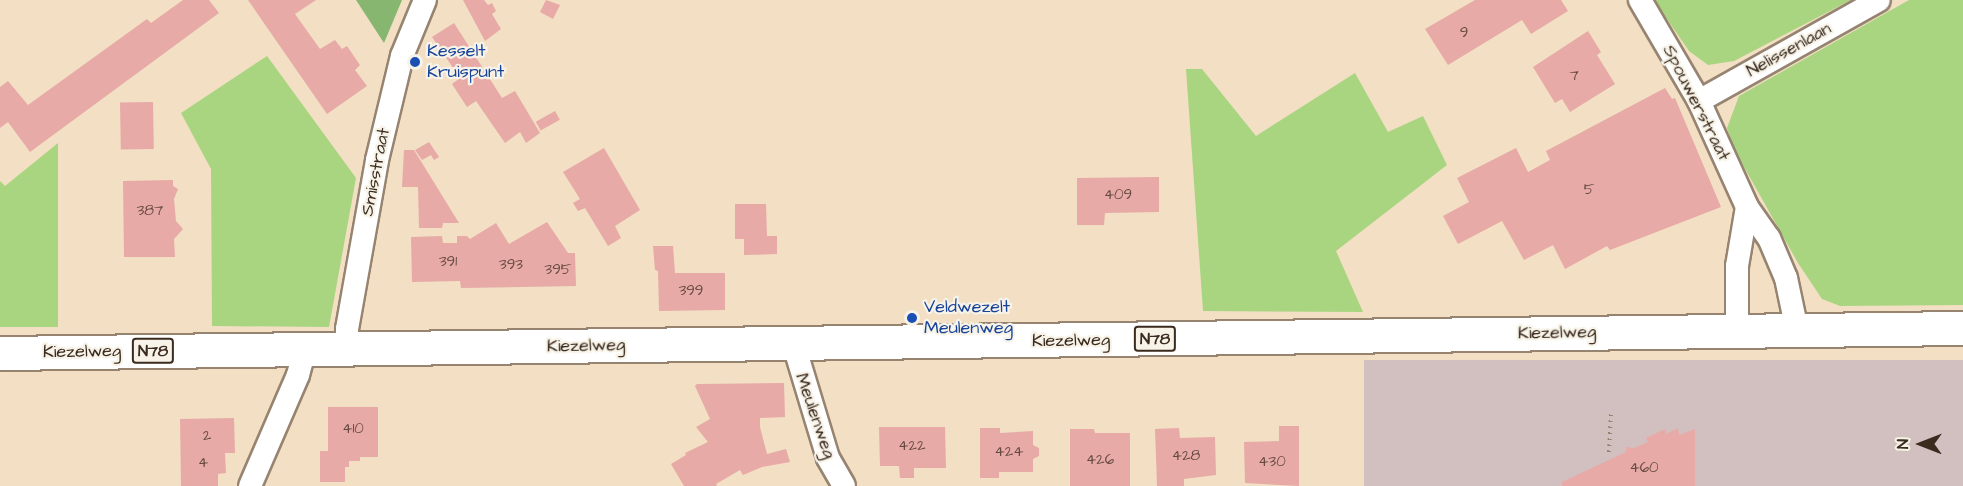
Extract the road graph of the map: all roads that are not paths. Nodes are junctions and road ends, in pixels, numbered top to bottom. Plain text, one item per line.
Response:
1 (425, 0) edge
2 (1640, 0) edge
3 (1879, 0) edge
4 (1699, 101) junction
5 (1747, 207) junction
6 (1963, 328) edge
7 (1737, 330) junction
8 (1797, 330) junction
9 (793, 342) junction
10 (305, 349) junction
11 (347, 349) junction
12 (0, 353) edge
13 (250, 486) edge
14 (844, 486) edge

1 - 11 street, Smisstraat
2 - 4 street, Spouwerstraat
3 - 4 street, Nelissenlaan
4 - 5 street, Spouwerstraat
5 - 7 street
5 - 8 street, Spouwerstraat
6 - 8 main road, Kiezelweg / N78
7 - 8 main road, Kiezelweg / N78
7 - 9 main road, Kiezelweg / N78
9 - 11 main road, Kiezelweg / N78
9 - 14 street, Meulenweg
10 - 11 main road, Kiezelweg / N78
10 - 12 main road, Kiezelweg / N78
10 - 13 street

